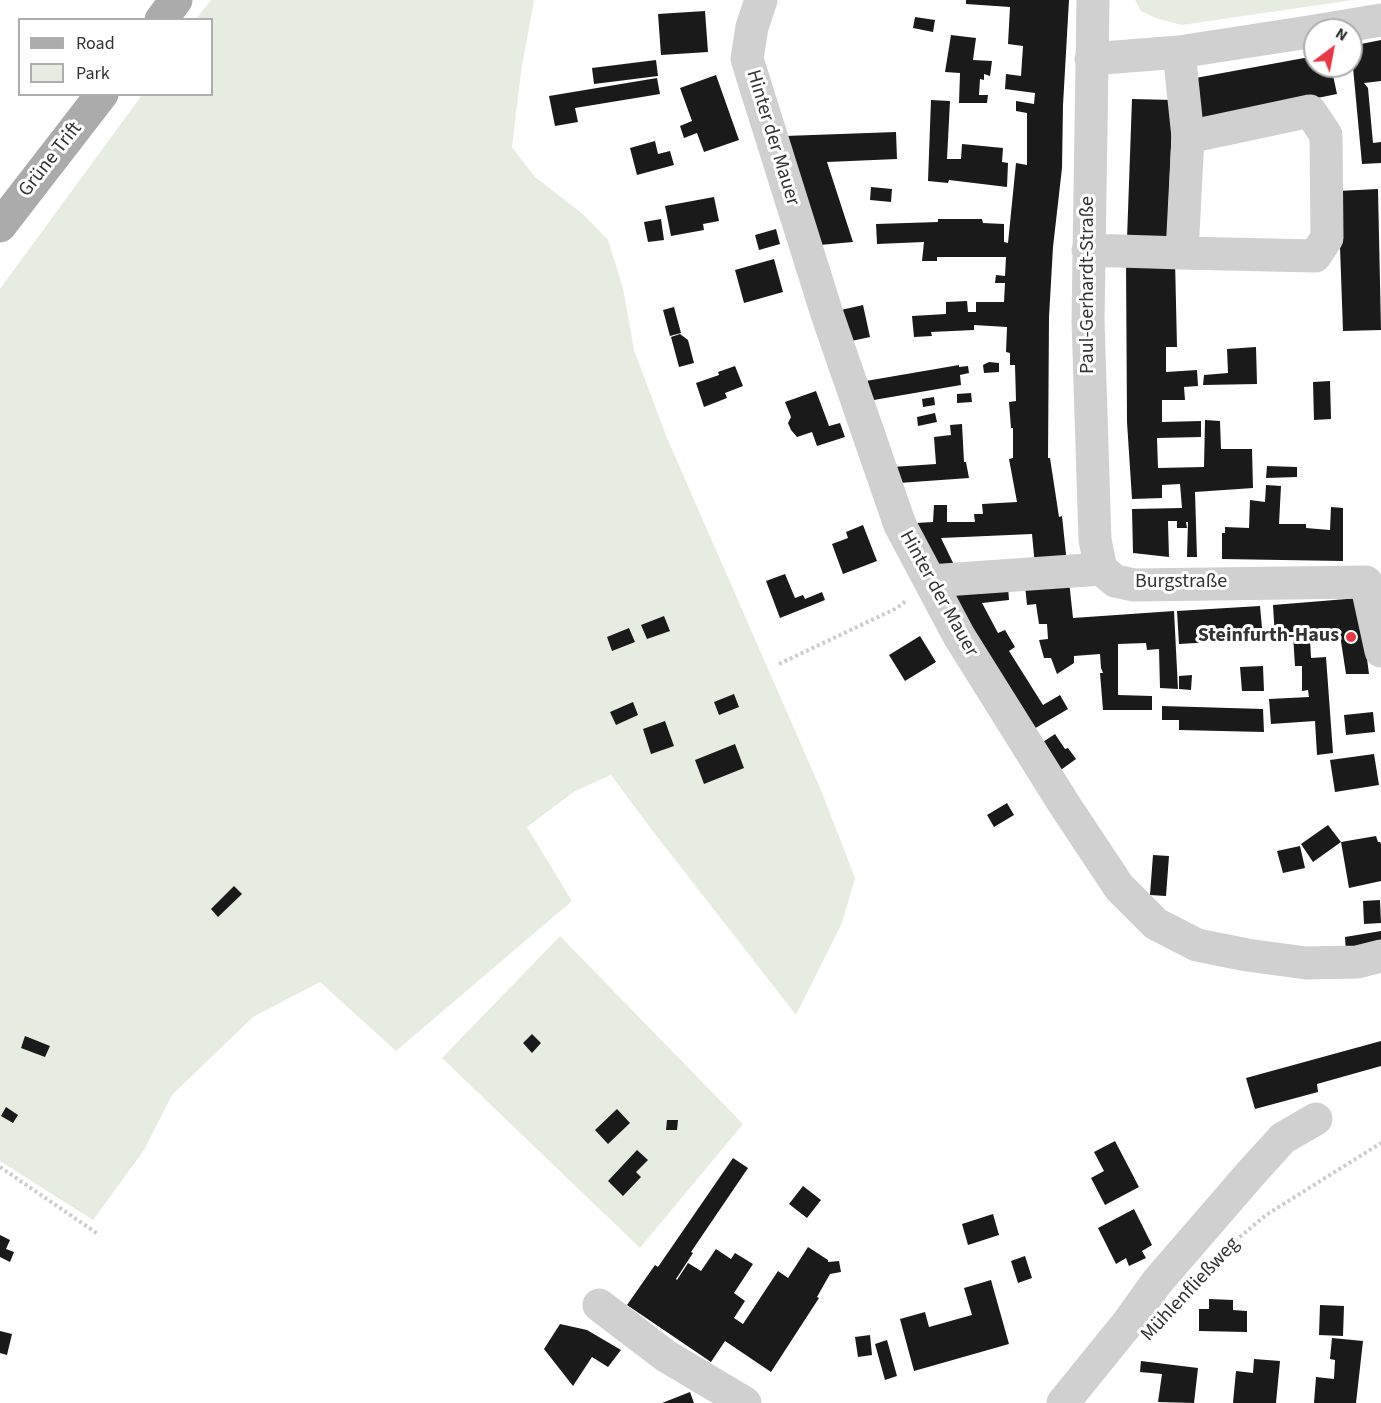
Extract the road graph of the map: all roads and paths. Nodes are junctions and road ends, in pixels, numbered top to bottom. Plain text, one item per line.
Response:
1 (176, 0) edge
2 (761, 0) edge
3 (1093, 0) edge
4 (162, 18) edge
5 (1381, 20) edge
6 (1363, 23) edge
7 (1303, 33) edge
8 (1179, 52) junction
9 (1091, 59) junction
10 (100, 96) edge
11 (1188, 137) junction
12 (0, 226) edge
13 (1088, 250) junction
14 (1182, 253) junction
15 (1101, 569) junction
16 (930, 581) junction
17 (1381, 651) edge
18 (779, 664) dead end
19 (1381, 956) edge
20 (1316, 1119) dead end
21 (1381, 1143) edge
22 (0, 1167) edge
23 (98, 1234) dead end
24 (1227, 1248) dead end
25 (599, 1305) dead end
26 (745, 1403) edge
27 (1063, 1403) edge

1 - 4 main road
2 - 16 street, Hinter der Mauer
3 - 9 street, Paul-Gerhardt-Straße
5 - 6 street
7 - 8 street
8 - 9 street
8 - 11 street
9 - 13 street, Paul-Gerhardt-Straße
10 - 12 main road, Grüne Trift
11 - 14 street
11 - 14 street
13 - 14 street
13 - 15 street, Paul-Gerhardt-Straße
15 - 16 street
15 - 17 street, Burgstraße
16 - 18 path
16 - 19 street, Hinter der Mauer
20 - 27 street
21 - 24 path, Mühlenfließweg
22 - 23 path
25 - 26 street

